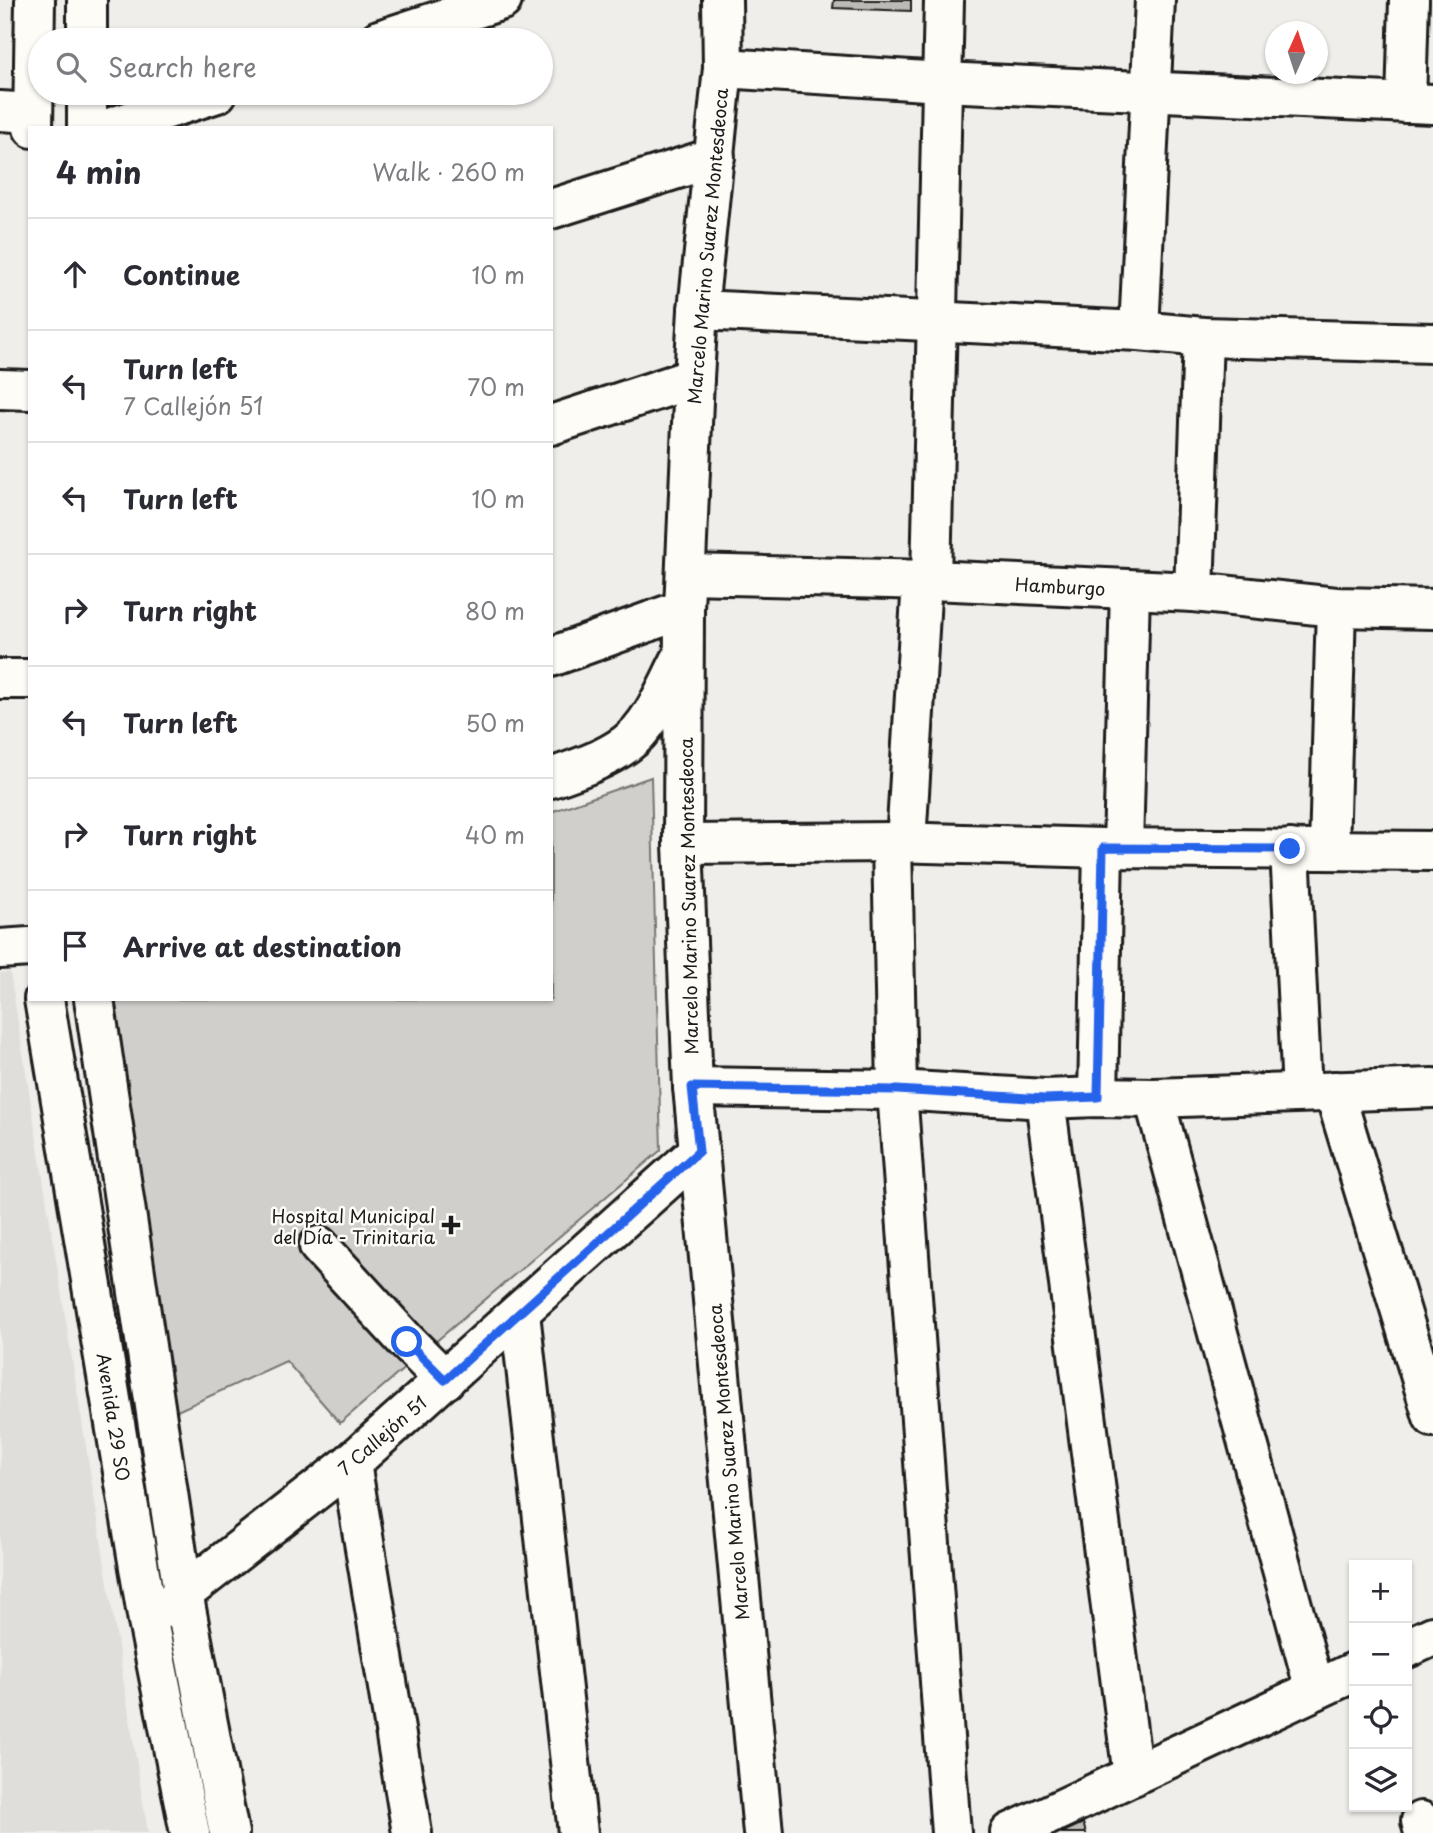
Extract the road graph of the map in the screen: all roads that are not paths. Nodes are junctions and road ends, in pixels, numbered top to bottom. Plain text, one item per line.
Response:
1 (35, 0) edge
2 (87, 0) edge
3 (502, 0) edge
4 (722, 0) edge
5 (944, 0) edge
6 (1155, 0) edge
7 (1409, 0) edge
8 (32, 28) edge
9 (87, 28) edge
10 (416, 28) edge
11 (28, 63) edge
12 (723, 68) junction
13 (942, 82) junction
14 (1152, 92) junction
15 (1420, 104) edge
16 (87, 105) edge
17 (180, 105) edge
18 (22, 117) edge
19 (87, 126) edge
20 (115, 126) edge
21 (715, 157) junction
22 (553, 208) edge
23 (698, 310) junction
24 (937, 323) junction
25 (1139, 331) junction
26 (1203, 337) junction
27 (1433, 343) edge
28 (694, 378) junction
29 (0, 389) edge
30 (28, 390) edge
31 (553, 424) edge
32 (926, 580) junction
33 (1130, 590) junction
34 (685, 592) junction
35 (1194, 592) junction
36 (1336, 607) junction
37 (1433, 609) edge
38 (684, 653) junction
39 (553, 656) edge
40 (0, 679) edge
41 (28, 679) edge
42 (553, 777) edge
43 (899, 842) junction
44 (683, 844) junction
45 (1113, 848) junction
46 (1290, 849) junction
47 (1329, 849) junction
48 (1433, 851) edge
49 (28, 947) edge
50 (0, 949) edge
51 (44, 1001) edge
52 (94, 1001) edge
53 (692, 1087) junction
54 (1433, 1088) edge
55 (897, 1090) junction
56 (1318, 1091) junction
57 (1098, 1097) junction
58 (1154, 1098) junction
59 (1045, 1099) junction
60 (699, 1151) junction
61 (319, 1246) dead end
62 (520, 1313) junction
63 (445, 1380) junction
64 (1433, 1417) edge
65 (351, 1463) junction
66 (183, 1594) junction
67 (148, 1621) junction
68 (1433, 1636) edge
69 (1412, 1646) edge
70 (1349, 1674) edge
71 (1315, 1690) junction
72 (1133, 1776) junction
73 (190, 1833) edge
74 (229, 1833) edge
75 (412, 1833) edge
76 (578, 1833) edge
77 (764, 1833) edge
78 (951, 1833) edge
79 (1010, 1833) edge

1 - 8 street
2 - 9 street
3 - 10 street
4 - 12 street, Marcelo Marino Suarez Montesdeoca
5 - 13 street
6 - 14 street
7 - 15 street
11 - 18 street
12 - 13 street
12 - 21 street, Marcelo Marino Suarez Montesdeoca
13 - 14 street
13 - 24 street
14 - 15 street
14 - 25 street
16 - 19 street
17 - 20 street
21 - 22 street
21 - 23 street, Marcelo Marino Suarez Montesdeoca
23 - 24 street
23 - 28 street, Marcelo Marino Suarez Montesdeoca
24 - 25 street
24 - 32 street
25 - 26 street
26 - 27 street
26 - 35 street
28 - 31 street
28 - 34 street, Marcelo Marino Suarez Montesdeoca
29 - 30 street
32 - 33 street, Hamburgo
32 - 34 street, Hamburgo
32 - 43 street
33 - 35 street, Hamburgo
33 - 45 street
34 - 38 street, Marcelo Marino Suarez Montesdeoca
34 - 39 street, Hamburgo
35 - 36 street, Hamburgo
36 - 37 street, Hamburgo
36 - 47 street
38 - 42 street
38 - 44 street, Marcelo Marino Suarez Montesdeoca
40 - 41 street
43 - 44 street
43 - 45 street
43 - 55 street
44 - 53 street, Marcelo Marino Suarez Montesdeoca
45 - 46 street
45 - 57 street
46 - 47 street
46 - 56 street
47 - 48 street
49 - 50 street
51 - 67 street, Avenida 29 SO
52 - 66 street
53 - 55 street
53 - 60 street, Marcelo Marino Suarez Montesdeoca
54 - 56 street
55 - 59 street
55 - 78 street
56 - 58 street
56 - 64 street
57 - 58 street
57 - 59 street
58 - 71 street
59 - 72 street
60 - 62 street, 7 Callejón 51
60 - 77 street, Marcelo Marino Suarez Montesdeoca
61 - 63 street
62 - 63 street, 7 Callejón 51
62 - 76 street
63 - 65 street, 7 Callejón 51
65 - 66 street, 7 Callejón 51
65 - 75 street
66 - 67 street, 7 Callejón 51
66 - 74 street
67 - 73 street, Avenida 29 SO
68 - 69 street
70 - 71 street
71 - 72 street
72 - 79 street

